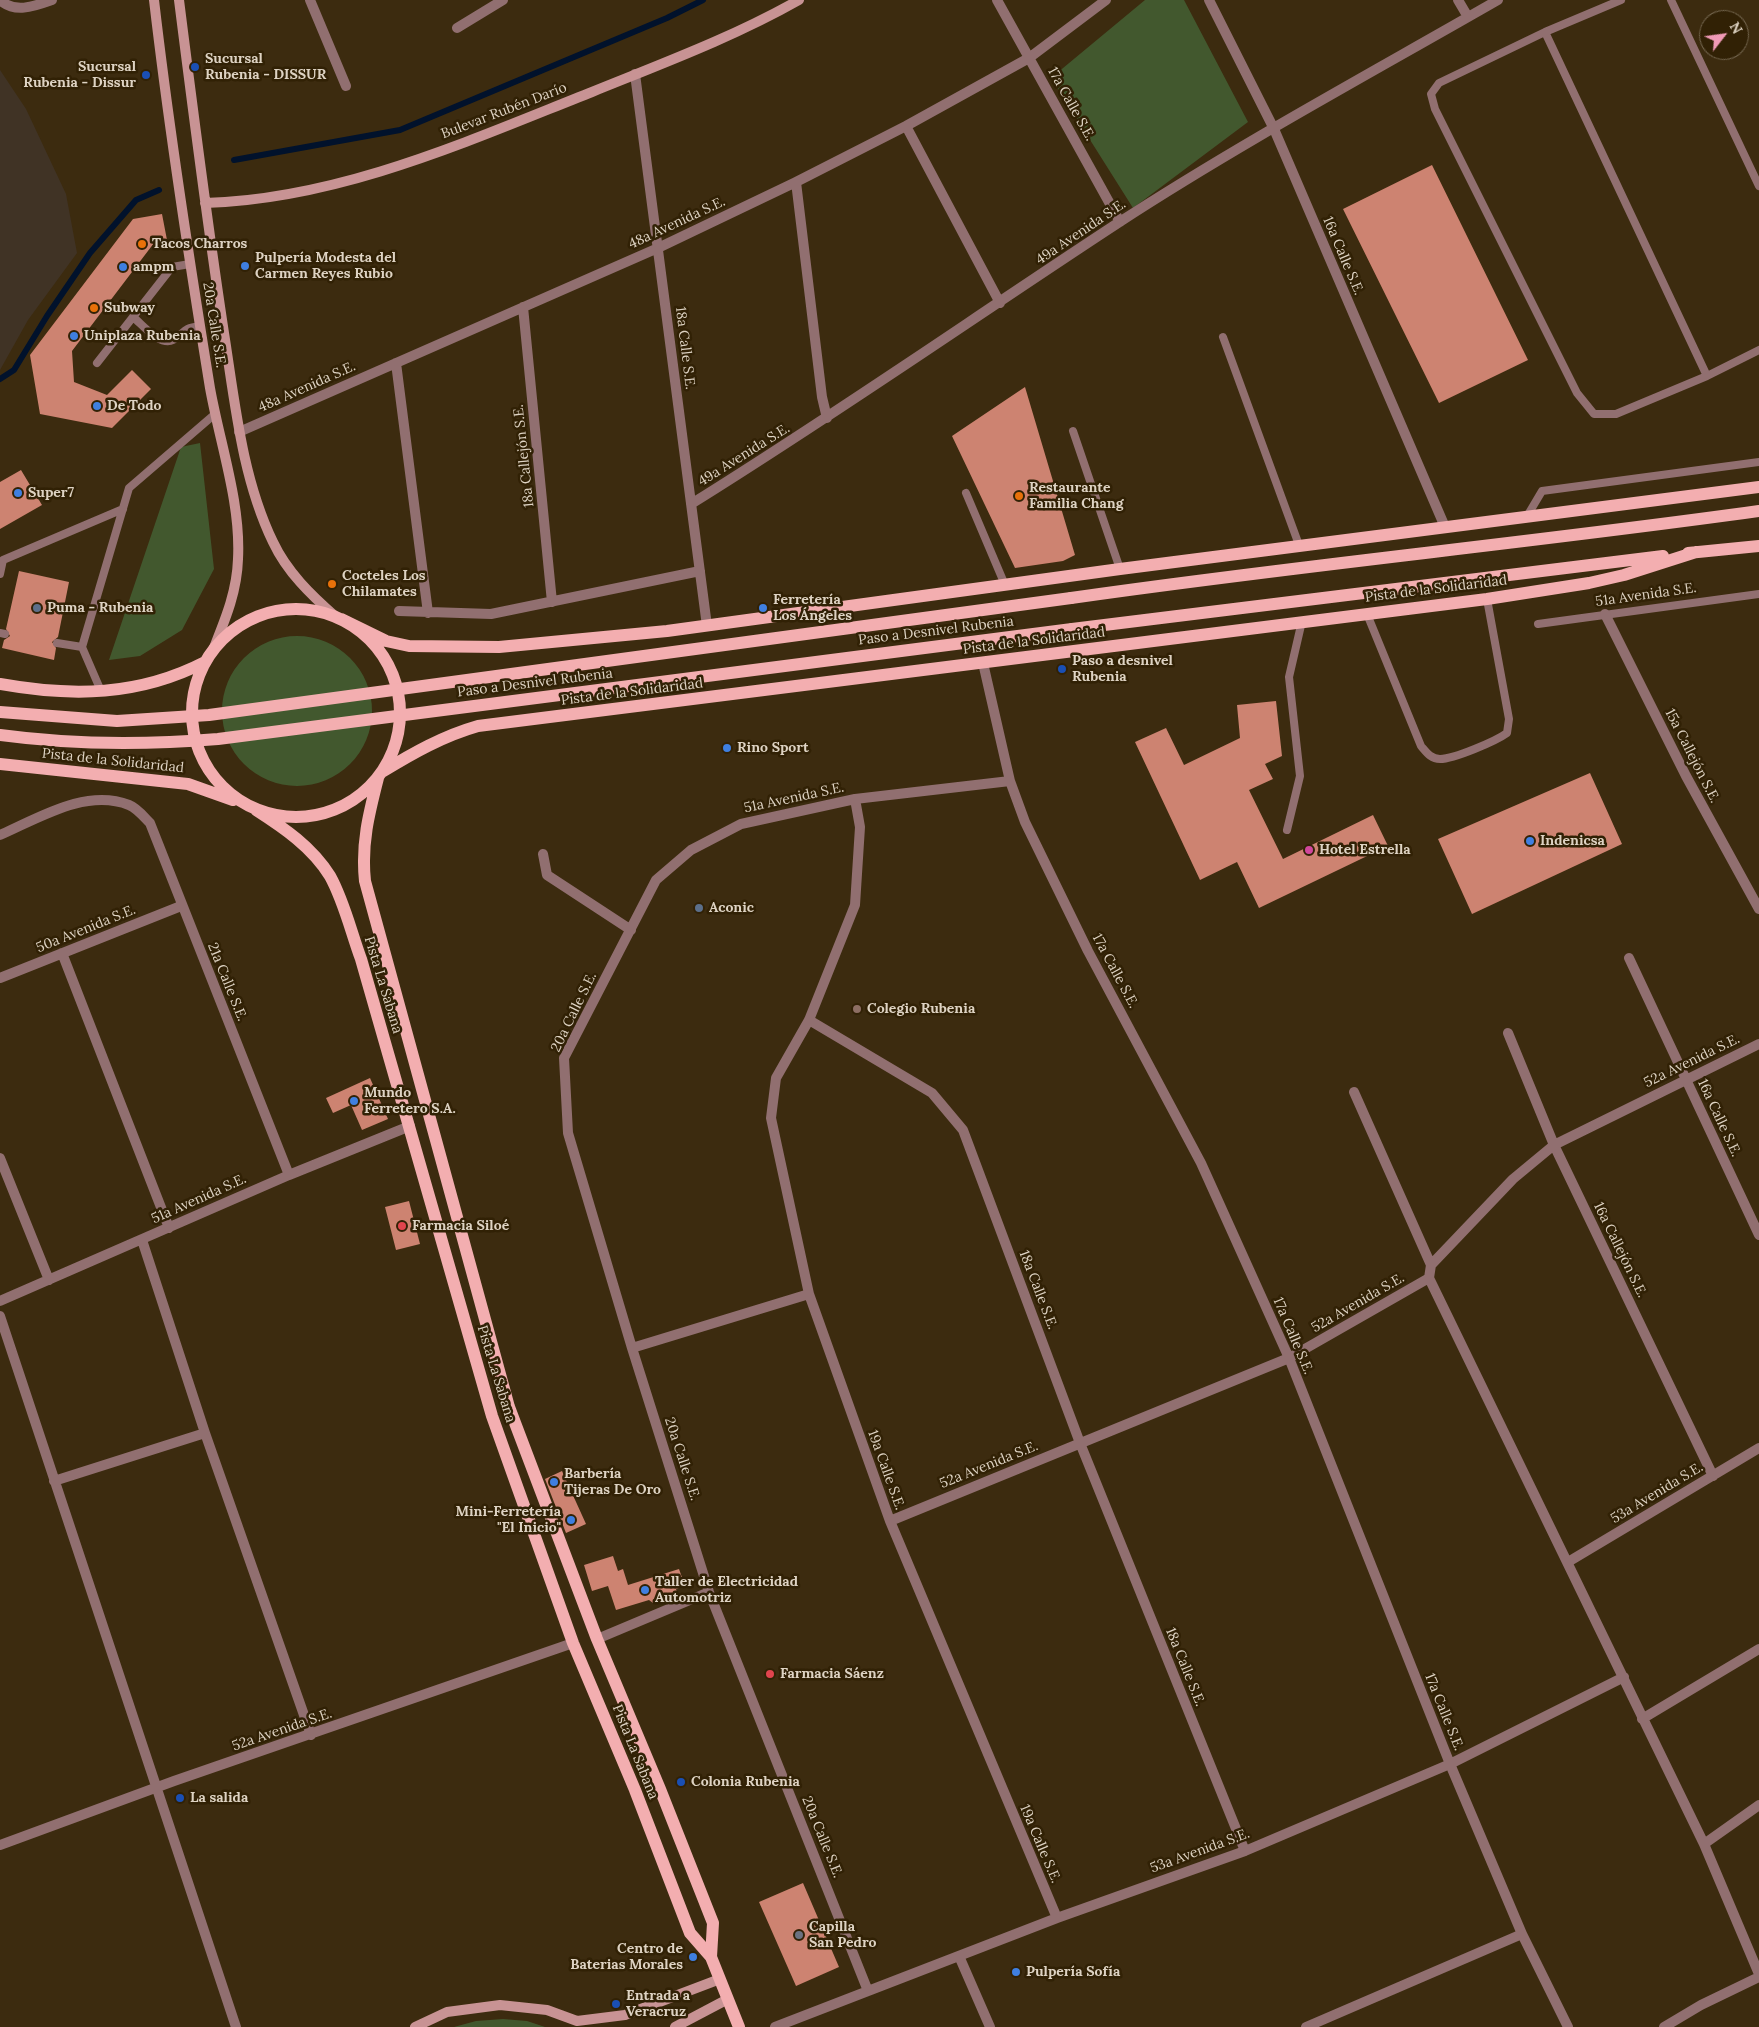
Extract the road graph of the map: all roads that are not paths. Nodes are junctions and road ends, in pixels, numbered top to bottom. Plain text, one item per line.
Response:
1 (0, 0) edge
2 (52, 0) edge
3 (154, 0) edge
4 (178, 0) edge
5 (310, 0) edge
6 (503, 0) edge
7 (799, 0) edge
8 (997, 0) edge
9 (1106, 0) edge
10 (1209, 0) edge
11 (1458, 0) edge
12 (1498, 0) edge
13 (1621, 0) edge
14 (1671, 0) edge
15 (1468, 17) junction
16 (457, 28) dead end
17 (1545, 32) junction
18 (1029, 58) junction
19 (635, 74) junction
20 (346, 86) dead end
21 (906, 126) junction
22 (1274, 129) junction
23 (796, 182) junction
24 (1759, 186) edge
25 (205, 203) junction
26 (1120, 222) junction
27 (658, 248) junction
28 (190, 264) junction
29 (1000, 303) junction
30 (523, 307) junction
31 (133, 317) junction
32 (200, 326) junction
33 (1223, 337) dead end
34 (1759, 350) edge
35 (97, 363) dead end
36 (396, 363) junction
37 (1707, 376) junction
38 (215, 414) junction
39 (827, 418) junction
40 (1073, 431) dead end
41 (239, 432) junction
42 (1759, 462) edge
43 (1759, 487) edge
44 (966, 493) dead end
45 (691, 504) junction
46 (123, 509) junction
47 (1759, 511) edge
48 (1526, 518) junction
49 (1445, 527) junction
50 (1299, 546) junction
51 (1759, 546) edge
52 (1696, 552) junction
53 (1120, 569) junction
54 (700, 571) junction
55 (0, 574) edge
56 (1005, 585) junction
57 (1759, 594) edge
58 (1487, 599) junction
59 (552, 602) junction
60 (399, 611) dead end
61 (428, 614) junction
62 (1367, 614) junction
63 (1605, 614) junction
64 (338, 618) junction
65 (1302, 622) junction
66 (1538, 624) dead end
67 (707, 626) junction
68 (1072, 629) joint
69 (57, 643) dead end
70 (82, 647) junction
71 (213, 650) junction
72 (205, 662) junction
73 (983, 663) junction
74 (0, 684) edge
75 (101, 691) junction
76 (0, 712) edge
77 (0, 735) edge
78 (0, 764) edge
79 (380, 775) junction
80 (1010, 781) junction
81 (855, 799) junction
82 (252, 808) junction
83 (1287, 830) dead end
84 (0, 835) edge
85 (543, 854) dead end
86 (182, 906) junction
87 (1759, 909) edge
88 (632, 930) junction
89 (62, 953) junction
90 (1629, 958) dead end
91 (0, 978) edge
92 (809, 1020) junction
93 (1508, 1033) dead end
94 (1759, 1044) edge
95 (1686, 1079) junction
96 (1354, 1092) dead end
97 (410, 1126) junction
98 (1554, 1145) junction
99 (0, 1158) edge
100 (289, 1174) junction
101 (169, 1228) junction
102 (1759, 1235) edge
103 (142, 1240) junction
104 (1431, 1265) junction
105 (1429, 1278) junction
106 (49, 1280) junction
107 (809, 1294) junction
108 (0, 1301) edge
109 (0, 1316) edge
110 (632, 1348) junction
111 (1289, 1358) junction
112 (205, 1433) junction
113 (1080, 1443) junction
114 (1759, 1448) edge
115 (1713, 1476) junction
116 (54, 1481) junction
117 (890, 1520) junction
118 (1568, 1562) junction
119 (710, 1592) junction
120 (596, 1639) junction
121 (574, 1643) junction
122 (1759, 1649) edge
123 (1624, 1677) junction
124 (1642, 1719) junction
125 (311, 1735) junction
126 (1450, 1764) junction
127 (157, 1788) junction
128 (1759, 1805) edge
129 (1704, 1844) junction
130 (0, 1845) edge
131 (1245, 1850) junction
132 (1057, 1918) junction
133 (1522, 1934) junction
134 (959, 1956) junction
135 (711, 1957) junction
136 (1759, 1976) edge
137 (720, 1979) junction
138 (868, 1991) junction
139 (728, 1999) junction
140 (579, 2024) edge
141 (790, 2024) edge
142 (680, 2026) edge
143 (236, 2027) edge
144 (415, 2027) edge
145 (739, 2027) edge
146 (775, 2027) edge
147 (990, 2027) edge
148 (1306, 2027) edge
149 (1568, 2027) edge
150 (1664, 2027) edge

1 - 2 street
3 - 28 street, 20a Calle S.E.
4 - 25 street, 20a Calle S.E.
5 - 20 street
6 - 16 street
7 - 19 street, Bulevar Rubén Darío
8 - 18 street, 17a Calle S.E.
9 - 18 street, 48a Avenida S.E.
10 - 22 street, 16a Calle S.E.
11 - 15 street
12 - 15 street, 49a Avenida S.E.
13 - 17 lane
14 - 24 lane
15 - 22 street, 49a Avenida S.E.
17 - 37 lane
17 - 37 lane
18 - 21 street, 48a Avenida S.E.
18 - 26 street, 17a Calle S.E.
19 - 25 street, Bulevar Rubén Darío
19 - 27 street, 18a Calle S.E.
21 - 23 street, 48a Avenida S.E.
21 - 29 street
22 - 26 street, 49a Avenida S.E.
22 - 49 street, 16a Calle S.E.
23 - 27 street, 48a Avenida S.E.
23 - 39 street
25 - 41 street, 20a Calle S.E.
26 - 29 street, 49a Avenida S.E.
27 - 30 street, 48a Avenida S.E.
27 - 45 street, 18a Calle S.E.
28 - 31 lane
28 - 32 street, 20a Calle S.E.
29 - 39 street, 49a Avenida S.E.
30 - 36 street, 48a Avenida S.E.
30 - 59 street, 18a Callejón S.E.
31 - 32 lane
31 - 35 lane
32 - 38 street, 20a Calle S.E.
33 - 50 lane
34 - 37 lane
36 - 41 street, 48a Avenida S.E.
36 - 61 street
38 - 46 lane
38 - 71 street, 20a Calle S.E.
39 - 45 street, 49a Avenida S.E.
40 - 53 lane
41 - 64 street, 20a Calle S.E.
42 - 48 lane
43 - 48 main road
44 - 56 lane
45 - 54 street, 18a Calle S.E.
46 - 55 lane
46 - 70 lane
47 - 76 main road, Paso a Desnivel Rubenia, bridge
48 - 49 main road
49 - 50 main road
50 - 53 main road
51 - 52 main road, Pista de la Solidaridad
52 - 58 main road, Pista de la Solidaridad
52 - 68 main road, Pista de la Solidaridad
53 - 56 main road
54 - 59 street
54 - 67 street, 18a Calle S.E.
56 - 67 main road
57 - 63 lane, 51a Avenida S.E.
58 - 62 main road, Pista de la Solidaridad
58 - 62 lane
59 - 61 street
60 - 61 street
62 - 65 main road, Pista de la Solidaridad
63 - 66 lane, 51a Avenida S.E.
63 - 87 street, 15a Callejón S.E.
64 - 67 main road
64 - 71 main road
64 - 79 main road
65 - 73 main road, Pista de la Solidaridad
65 - 83 lane
68 - 77 main road, Paso a Desnivel Rubenia, bridge
69 - 70 lane
70 - 75 lane
71 - 72 main road
72 - 75 main road
72 - 82 main road
73 - 79 main road, Pista de la Solidaridad
73 - 80 street, 17a Calle S.E.
74 - 75 main road
78 - 82 main road, Pista de la Solidaridad
79 - 82 main road
79 - 120 main road, Pista La Sabana
80 - 81 street, 51a Avenida S.E.
80 - 111 street, 17a Calle S.E.
81 - 88 street, 51a Avenida S.E.
81 - 92 street
82 - 97 main road, Pista La Sabana
84 - 86 street, 21a Calle S.E.
85 - 88 street
86 - 89 street, 50a Avenida S.E.
86 - 100 street, 21a Calle S.E.
88 - 110 street, 20a Calle S.E.
89 - 91 street, 50a Avenida S.E.
89 - 101 street
90 - 95 street, 16a Calle S.E.
92 - 107 street, 19a Calle S.E.
92 - 113 street, 18a Calle S.E.
93 - 98 street, 16a Callejón S.E.
94 - 95 street, 52a Avenida S.E.
95 - 98 street, 52a Avenida S.E.
95 - 102 street, 16a Calle S.E.
96 - 104 street
97 - 100 street, 51a Avenida S.E.
97 - 121 main road, Pista La Sabana
98 - 104 street, 52a Avenida S.E.
98 - 115 street, 16a Callejón S.E.
99 - 106 street
100 - 101 street, 51a Avenida S.E.
101 - 103 street, 51a Avenida S.E.
103 - 106 street, 51a Avenida S.E.
103 - 112 street
104 - 105 street
105 - 111 street, 52a Avenida S.E.
105 - 118 street
106 - 108 street, 51a Avenida S.E.
107 - 110 street
107 - 117 street, 19a Calle S.E.
109 - 116 street
110 - 119 street, 20a Calle S.E.
111 - 113 street, 52a Avenida S.E.
111 - 126 street, 17a Calle S.E.
112 - 116 street
112 - 125 street
113 - 117 street, 52a Avenida S.E.
113 - 131 street, 18a Calle S.E.
114 - 115 street, 53a Avenida S.E.
115 - 118 street, 53a Avenida S.E.
116 - 127 street
117 - 132 street, 19a Calle S.E.
118 - 123 street
119 - 120 street
119 - 138 street, 20a Calle S.E.
120 - 135 main road, Pista La Sabana
121 - 125 street, 52a Avenida S.E.
121 - 135 main road, Pista La Sabana
122 - 124 street
123 - 124 street
123 - 126 street, 53a Avenida S.E.
124 - 129 street
125 - 127 street, 52a Avenida S.E.
126 - 131 street, 53a Avenida S.E.
126 - 133 street, 17a Calle S.E.
127 - 130 street, 52a Avenida S.E.
127 - 143 street
128 - 129 street
129 - 136 street
131 - 132 street, 53a Avenida S.E.
132 - 134 street, 53a Avenida S.E.
133 - 148 street
133 - 149 street, 17a Calle S.E.
134 - 138 street, 53a Avenida S.E.
134 - 147 street
135 - 137 main road, Pista La Sabana
136 - 150 street
137 - 139 main road, Pista La Sabana
137 - 140 street
138 - 141 street, 53a Avenida S.E.
139 - 142 street
139 - 145 main road, Pista La Sabana
140 - 144 street
141 - 146 street, 53a Avenida S.E.

